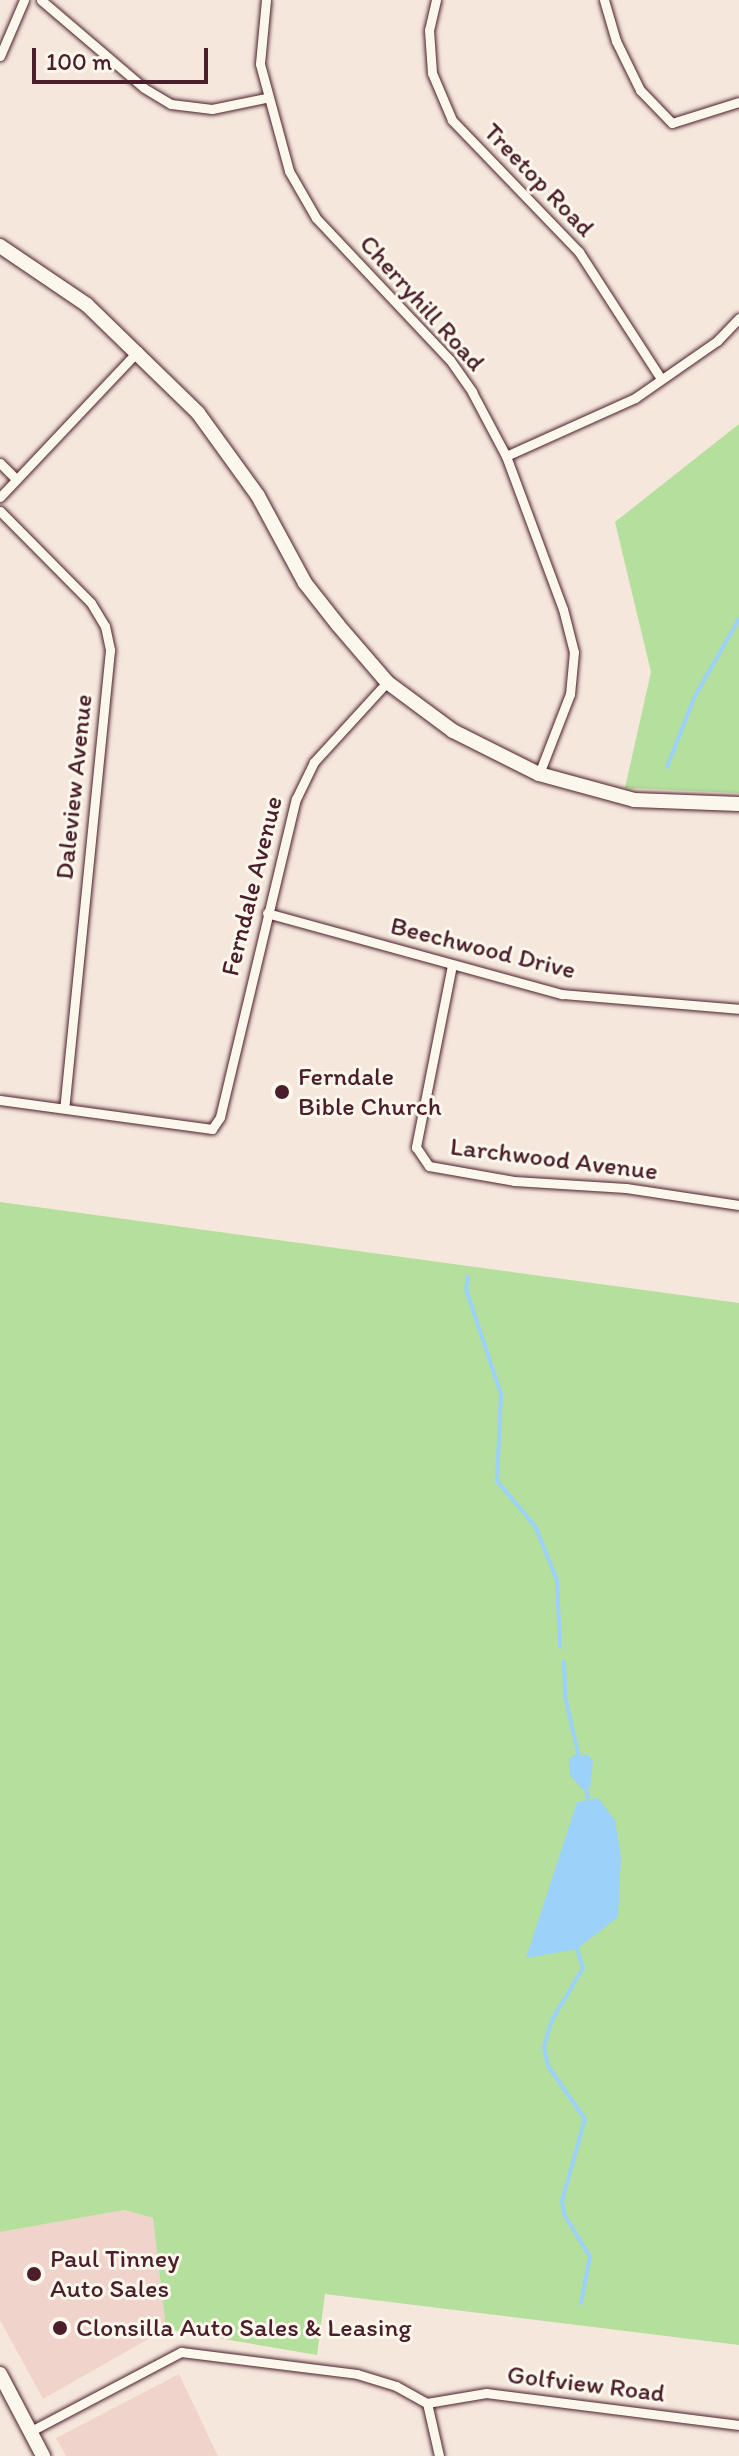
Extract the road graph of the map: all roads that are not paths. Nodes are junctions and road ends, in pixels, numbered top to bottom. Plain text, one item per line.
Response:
1 (24, 0) edge
2 (41, 0) edge
3 (266, 0) edge
4 (436, 0) edge
5 (604, 0) edge
6 (0, 56) edge
7 (265, 98) junction
8 (739, 102) edge
9 (0, 246) edge
10 (739, 318) edge
11 (138, 351) junction
12 (660, 377) junction
13 (506, 456) junction
14 (0, 463) edge
15 (16, 479) junction
16 (0, 497) edge
17 (0, 511) edge
18 (387, 682) junction
19 (539, 774) junction
20 (739, 804) edge
21 (267, 913) junction
22 (452, 965) junction
23 (739, 1009) edge
24 (0, 1100) edge
25 (64, 1108) junction
26 (739, 1205) edge
27 (0, 2374) edge
28 (427, 2403) junction
29 (739, 2425) edge
30 (31, 2431) junction
31 (43, 2456) edge
32 (439, 2456) edge

1 - 6 street
2 - 7 street
3 - 7 street, Cherryhill Road
4 - 12 street, Treetop Road
5 - 8 street
7 - 13 street, Cherryhill Road
9 - 11 street
10 - 12 street
11 - 15 street
11 - 18 street
12 - 13 street
13 - 19 street, Cherryhill Road
14 - 15 street
15 - 16 street
17 - 25 street, Daleview Avenue
18 - 19 street
18 - 21 street, Ferndale Avenue
19 - 20 street
21 - 22 street, Beechwood Drive
21 - 25 street, Ferndale Avenue
22 - 23 street, Beechwood Drive
22 - 26 street, Larchwood Avenue
24 - 25 street
27 - 30 street
28 - 29 street, Golfview Road
28 - 30 street
28 - 32 street
30 - 31 street

